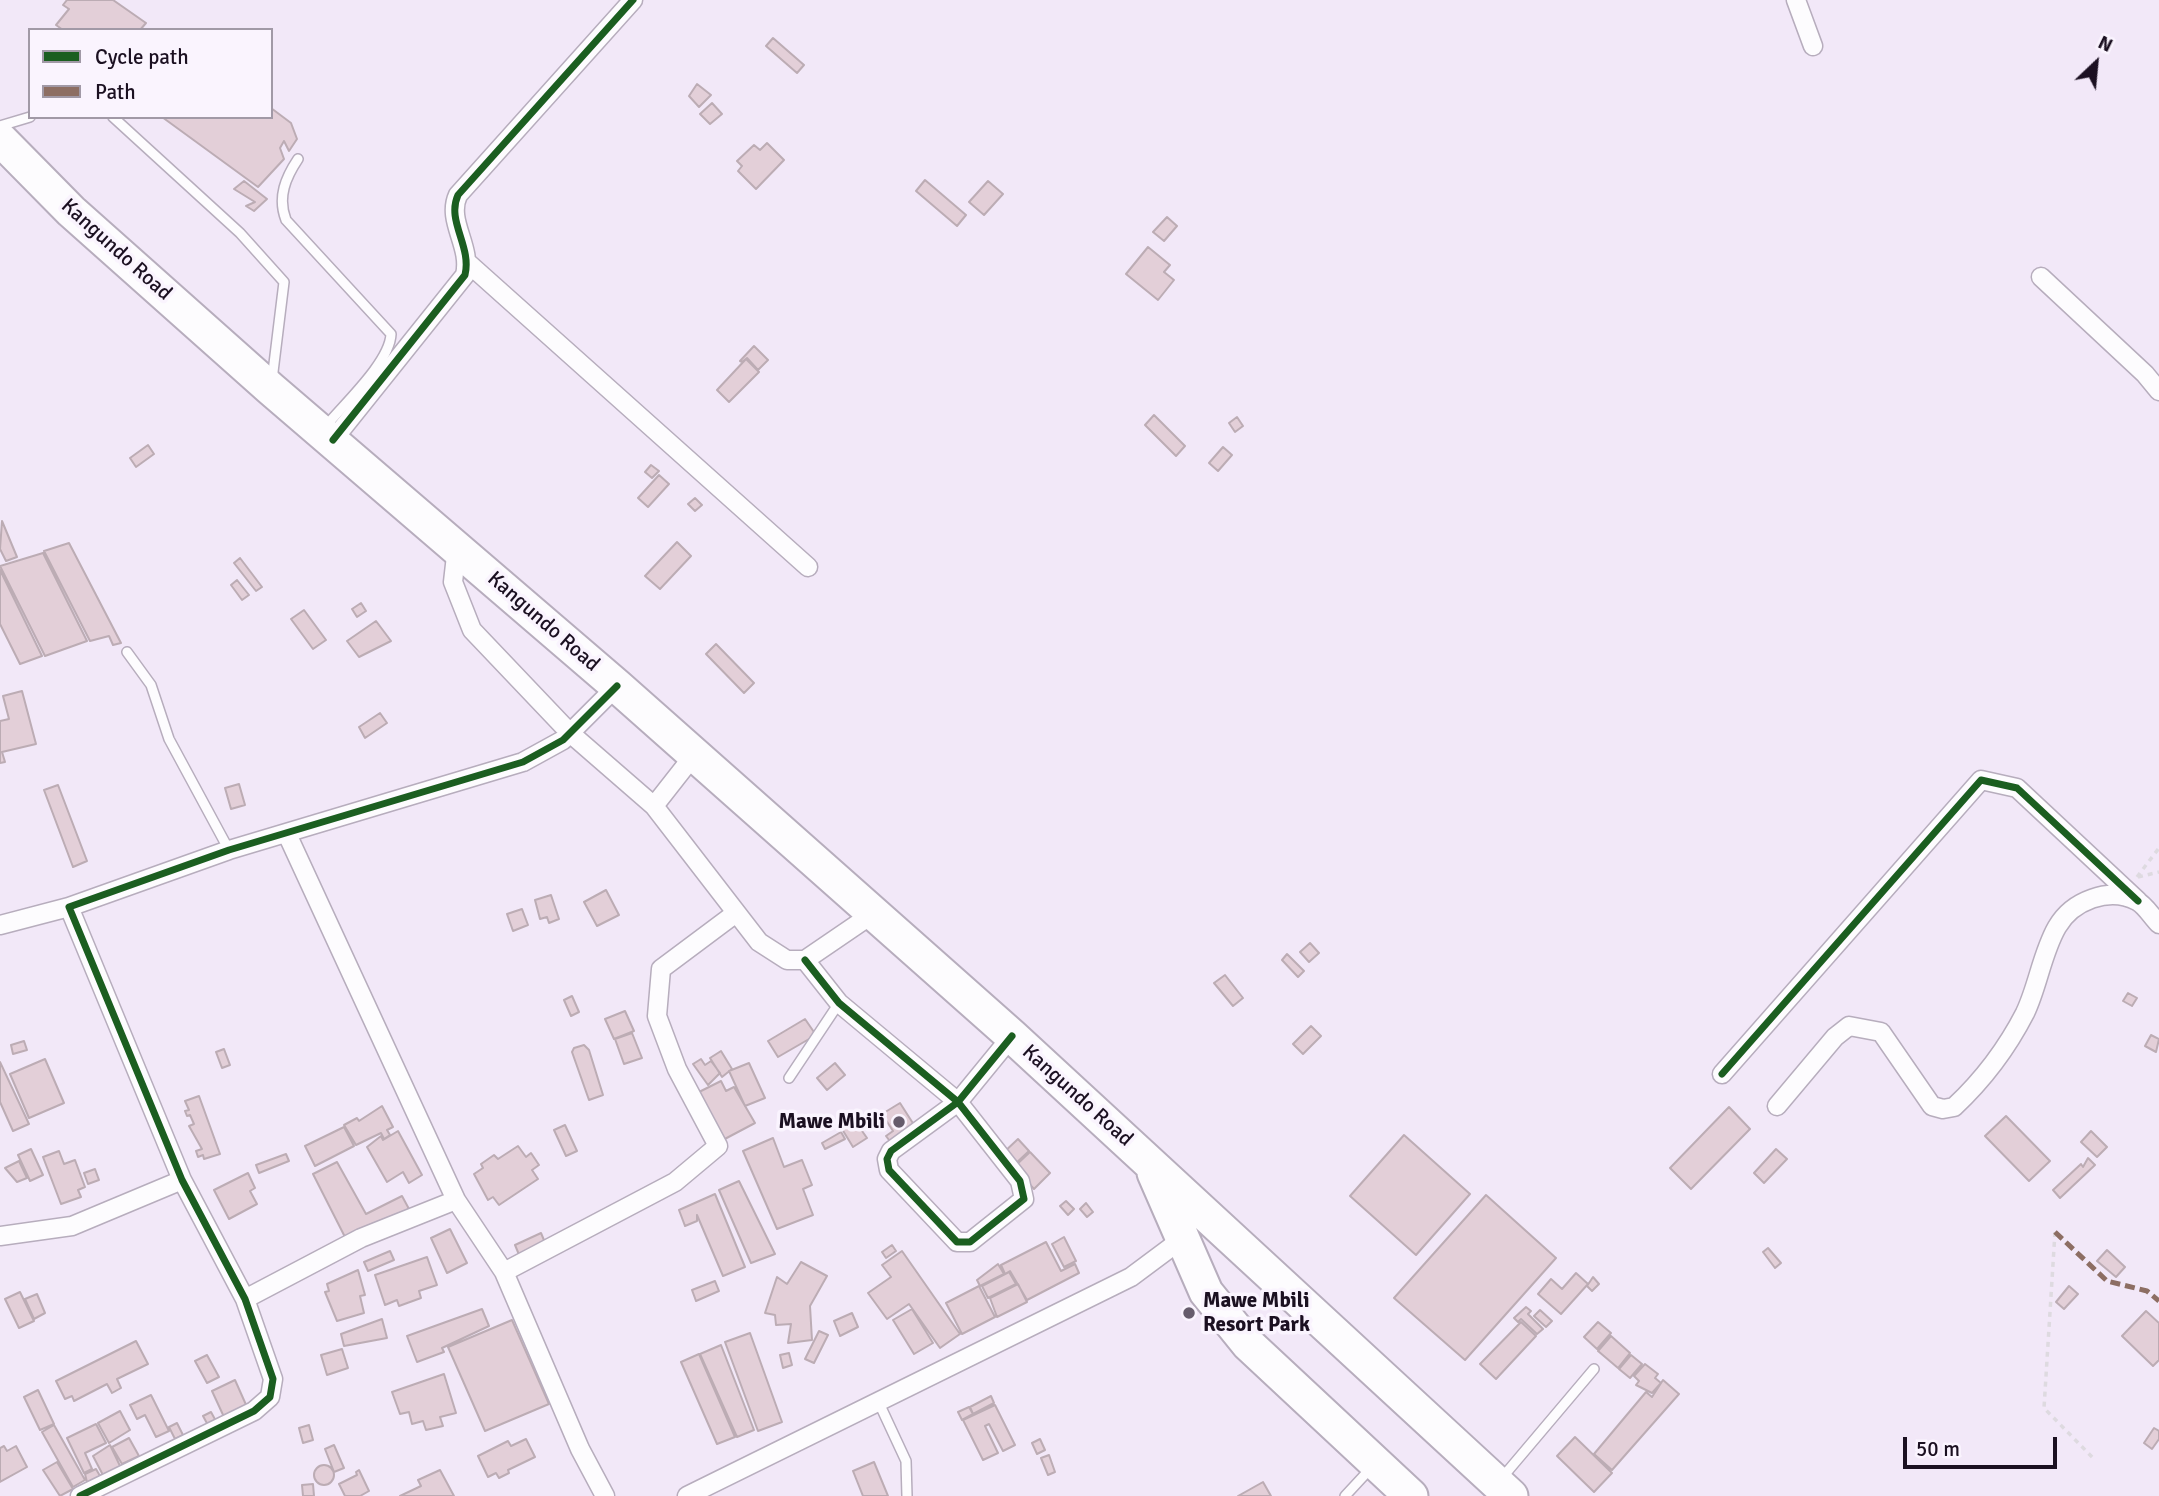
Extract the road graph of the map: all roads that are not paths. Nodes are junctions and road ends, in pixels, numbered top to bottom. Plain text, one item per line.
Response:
1 (633, 0) edge
2 (1796, 0) edge
3 (1814, 46) dead end
4 (28, 118) edge
5 (115, 119) edge
6 (0, 127) edge
7 (0, 139) edge
8 (298, 159) dead end
9 (468, 263) junction
10 (2041, 277) dead end
11 (271, 389) junction
12 (2159, 391) edge
13 (328, 435) junction
14 (457, 547) junction
15 (808, 567) dead end
16 (127, 652) dead end
17 (617, 686) junction
18 (570, 733) junction
19 (694, 755) junction
20 (654, 806) junction
21 (287, 834) junction
22 (229, 850) junction
23 (2138, 901) junction
24 (69, 907) junction
25 (736, 913) junction
26 (871, 915) junction
27 (1, 921) edge
28 (2159, 924) edge
29 (804, 960) junction
30 (839, 1003) junction
31 (1012, 1036) junction
32 (1722, 1074) dead end
33 (789, 1078) dead end
34 (958, 1102) junction
35 (1777, 1106) dead end
36 (1149, 1161) junction
37 (182, 1180) junction
38 (456, 1200) junction
39 (0, 1236) edge
40 (1182, 1239) junction
41 (504, 1272) junction
42 (244, 1299) junction
43 (1594, 1369) dead end
44 (879, 1403) junction
45 (1375, 1464) junction
46 (1504, 1490) edge
47 (80, 1496) edge
48 (605, 1496) edge
49 (687, 1496) edge
50 (907, 1496) edge
51 (1345, 1496) edge
52 (1410, 1496) edge

1 - 9 street
2 - 3 street
4 - 6 lane
5 - 11 lane
7 - 11 highway, Kangundo Road
8 - 13 lane
9 - 13 street
9 - 15 street
10 - 12 street
11 - 13 highway, Kangundo Road
13 - 14 highway, Kangundo Road
14 - 17 highway, Kangundo Road
14 - 18 street
16 - 22 lane
17 - 18 street
17 - 19 highway, Kangundo Road
18 - 20 street
18 - 21 street
19 - 20 street
19 - 26 highway, Kangundo Road
20 - 25 street
21 - 22 street
21 - 38 street
22 - 24 street
23 - 28 street
23 - 32 street
23 - 35 street
24 - 27 street
24 - 37 street
25 - 29 street
25 - 41 street
26 - 29 street
26 - 31 highway, Kangundo Road
29 - 30 street
30 - 33 lane
30 - 34 street
31 - 34 street
31 - 36 highway, Kangundo Road
34 - 34 street
36 - 40 highway, Kangundo Road
36 - 46 highway, Kangundo Road
37 - 39 street
37 - 42 street
38 - 41 street
38 - 42 street
40 - 44 street
40 - 45 highway, Kangundo Road
41 - 48 street
42 - 47 street
43 - 46 lane
44 - 49 street
44 - 50 lane
45 - 51 lane
45 - 52 highway, Kangundo Road

